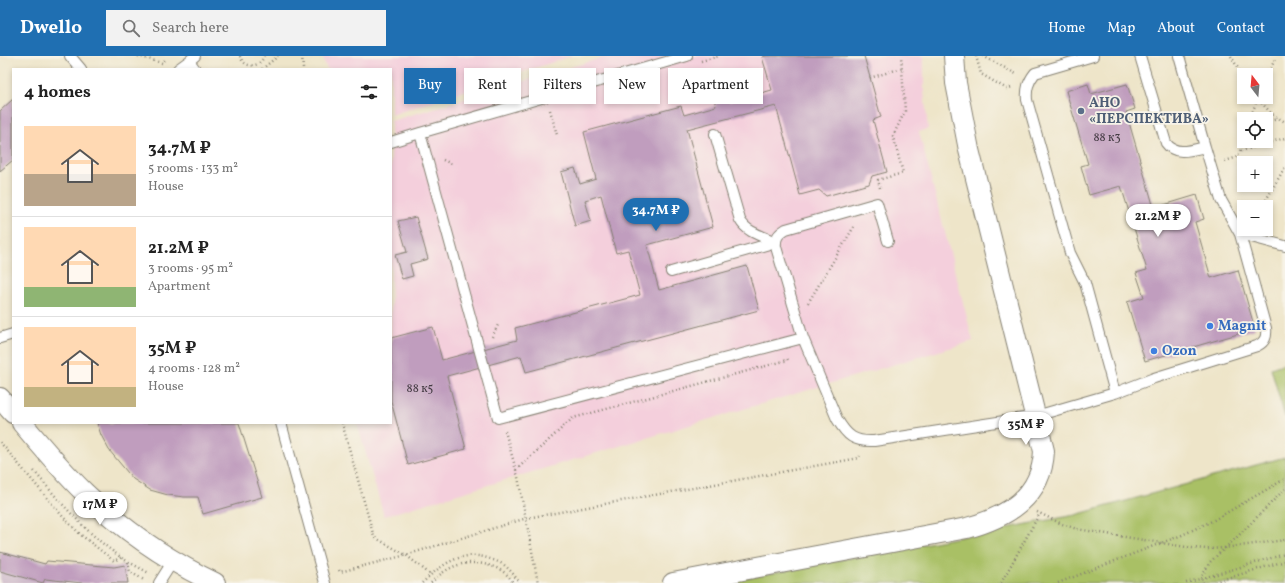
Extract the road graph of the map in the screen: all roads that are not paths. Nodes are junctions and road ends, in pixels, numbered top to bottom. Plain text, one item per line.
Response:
1 (70, 56) edge
2 (687, 56) edge
3 (954, 56) edge
4 (1092, 56) edge
5 (1140, 56) edge
6 (1179, 56) edge
7 (193, 62) edge
8 (80, 68) edge
9 (180, 68) edge
10 (420, 133) junction
11 (714, 134) dead end
12 (392, 142) edge
13 (1205, 147) junction
14 (1237, 229) edge
15 (1241, 236) edge
16 (1248, 236) edge
17 (888, 240) dead end
18 (776, 242) junction
19 (1285, 246) edge
20 (671, 272) dead end
21 (12, 334) edge
22 (0, 338) edge
23 (803, 338) junction
24 (1115, 393) junction
25 (0, 398) edge
26 (12, 412) edge
27 (1036, 416) junction
28 (23, 424) edge
29 (281, 424) edge
30 (173, 561) junction
31 (159, 583) edge
32 (215, 583) edge
33 (325, 583) edge
34 (673, 583) edge

1 - 8 lane
2 - 10 lane
3 - 27 street
4 - 24 lane
5 - 13 lane
6 - 13 lane
7 - 9 lane
10 - 12 lane
10 - 23 lane
11 - 18 lane
13 - 14 lane
15 - 24 lane
16 - 19 lane
17 - 18 lane
18 - 20 lane
18 - 23 lane
21 - 22 lane
23 - 27 lane
24 - 27 lane
25 - 26 street
27 - 34 street
28 - 30 street
29 - 33 lane
30 - 31 lane
30 - 32 street

